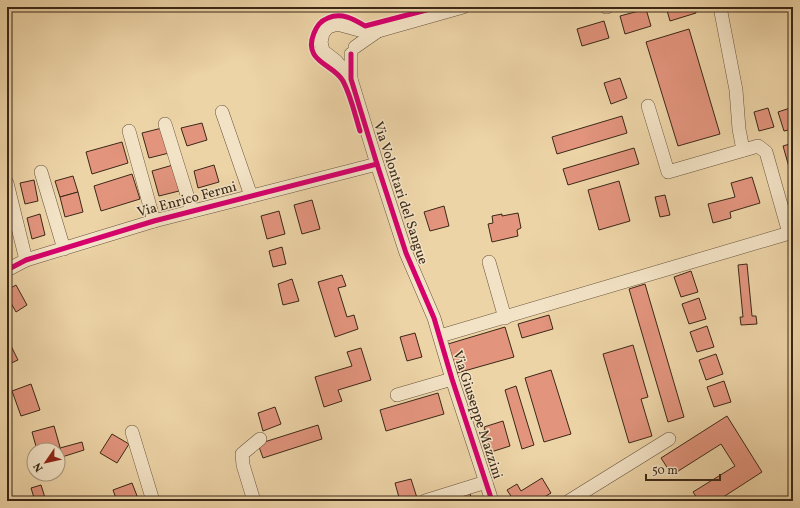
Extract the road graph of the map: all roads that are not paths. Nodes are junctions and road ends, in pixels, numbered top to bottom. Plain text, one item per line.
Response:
1 (463, 7) edge
2 (720, 7) edge
3 (349, 28) junction
4 (378, 31) junction
5 (353, 50) junction
6 (334, 59) junction
7 (351, 79) junction
8 (648, 106) dead end
9 (222, 112) dead end
10 (165, 124) dead end
11 (129, 131) dead end
12 (743, 150) junction
13 (377, 164) junction
14 (41, 172) dead end
15 (7, 183) edge
16 (251, 196) junction
17 (192, 211) junction
18 (154, 221) junction
19 (791, 232) edge
20 (64, 249) junction
21 (26, 260) junction
22 (489, 262) dead end
23 (7, 270) edge
24 (505, 318) junction
25 (440, 336) junction
26 (452, 379) junction
27 (397, 395) dead end
28 (132, 432) dead end
29 (260, 438) dead end
30 (669, 439) dead end
31 (486, 482) junction
32 (153, 501) edge
33 (254, 501) edge
34 (425, 501) edge
35 (492, 501) edge
36 (569, 501) edge

1 - 4 street, Via Volontari del Sangue
2 - 12 street
3 - 4 street, Via Volontari del Sangue
3 - 5 street, Via Volontari del Sangue
3 - 6 street, Via Volontari del Sangue
4 - 5 street, Via Volontari del Sangue
5 - 6 street, Via Volontari del Sangue
5 - 7 street, Via Volontari del Sangue
6 - 7 street, Via Volontari del Sangue
7 - 13 street, Via Volontari del Sangue
8 - 12 street
9 - 16 street
10 - 17 street
11 - 18 street
12 - 19 street
13 - 16 street, Via Enrico Fermi
13 - 25 street, Via Volontari del Sangue
14 - 20 street
15 - 21 street
16 - 17 street, Via Enrico Fermi
17 - 18 street, Via Enrico Fermi
18 - 20 street, Via Enrico Fermi
19 - 24 street, Via Giuseppe Mazzini
20 - 21 street, Via Enrico Fermi
21 - 23 street, Via Enrico Fermi
22 - 24 street
24 - 25 street, Via Giuseppe Mazzini
25 - 26 street, Via Giuseppe Mazzini
26 - 27 street, Via Giuseppe Mazzini
26 - 31 street, Via Giuseppe Mazzini
28 - 32 street
29 - 33 street
30 - 36 street
31 - 34 street
31 - 35 street, Via Giuseppe Mazzini

